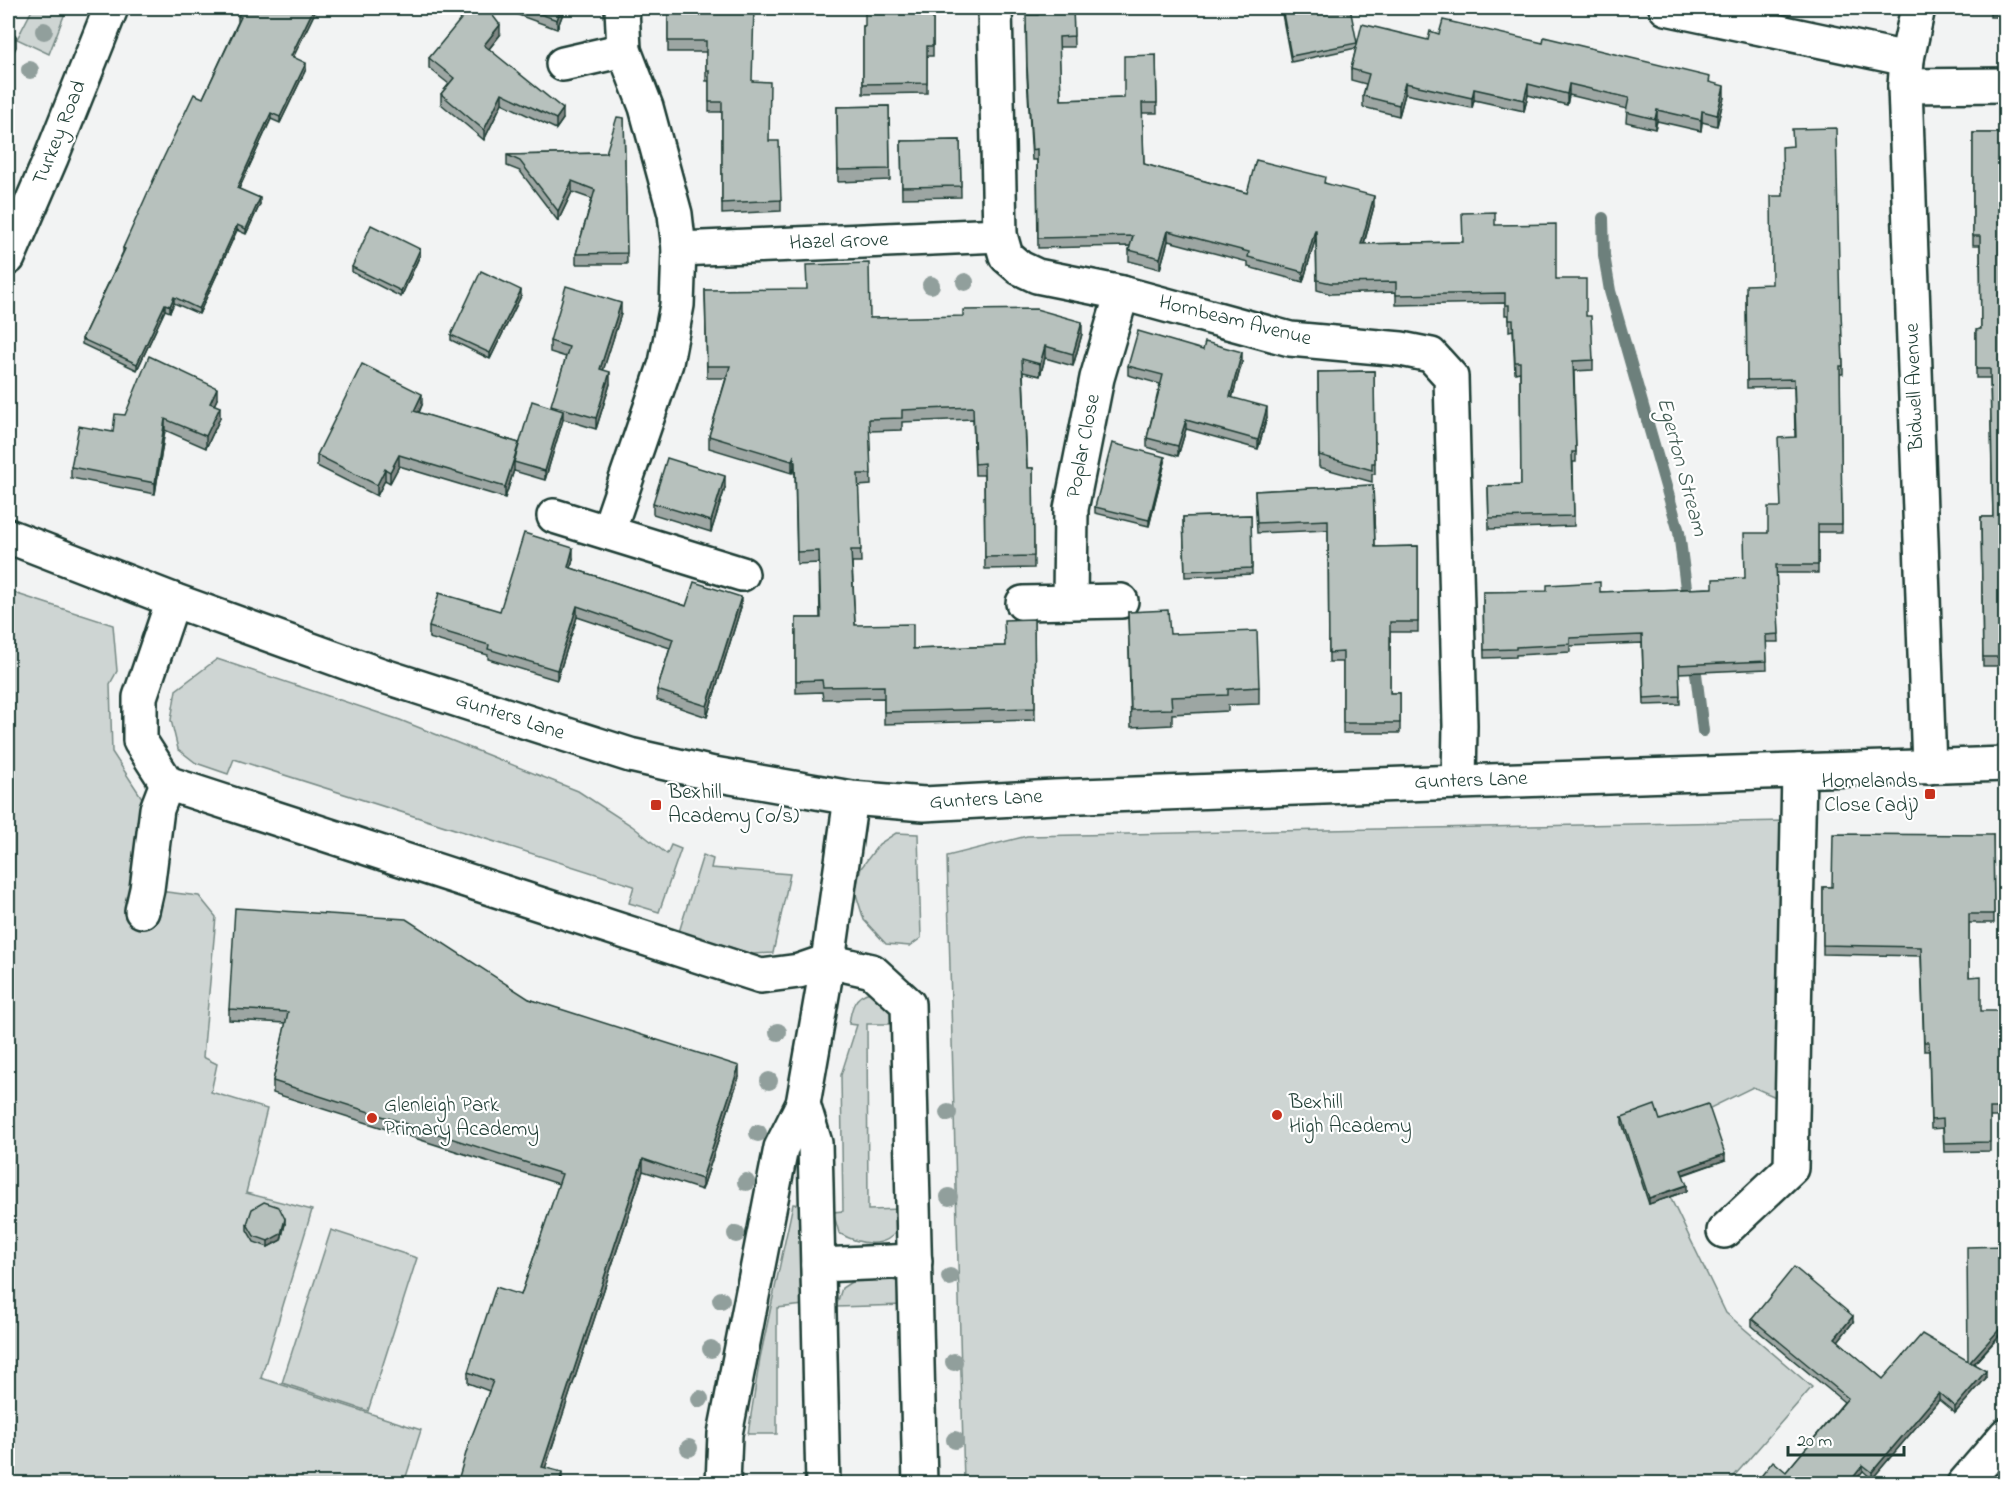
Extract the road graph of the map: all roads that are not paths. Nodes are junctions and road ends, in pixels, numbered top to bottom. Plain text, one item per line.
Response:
1 (111, 8) edge
2 (622, 8) edge
3 (995, 8) edge
4 (1666, 8) edge
5 (1918, 8) edge
6 (624, 50) junction
7 (562, 64) dead end
8 (1906, 73) junction
9 (2006, 85) edge
10 (1000, 235) junction
11 (679, 249) junction
12 (8, 258) edge
13 (1122, 293) junction
14 (554, 516) dead end
15 (608, 532) junction
16 (8, 536) edge
17 (742, 574) dead end
18 (173, 600) junction
19 (1121, 601) dead end
20 (1070, 602) junction
21 (1023, 603) dead end
22 (2006, 764) edge
23 (1929, 767) junction
24 (1799, 771) junction
25 (1459, 782) junction
26 (167, 783) junction
27 (851, 798) junction
28 (142, 911) dead end
29 (828, 961) junction
30 (803, 1104) junction
31 (1724, 1231) dead end
32 (915, 1261) junction
33 (818, 1265) junction
34 (2006, 1435) edge
35 (723, 1484) edge
36 (823, 1484) edge
37 (920, 1484) edge
38 (1964, 1484) edge

1 - 12 street, Turkey Road
2 - 6 street
3 - 10 street, Hornbeam Avenue
4 - 8 street
5 - 8 street, Bidwell Avenue
6 - 7 street
6 - 11 street
8 - 9 street
8 - 23 street, Bidwell Avenue
10 - 11 street, Hazel Grove
10 - 13 street, Hornbeam Avenue
11 - 15 street
13 - 20 street, Poplar Close
13 - 25 street, Hornbeam Avenue
14 - 15 street
15 - 17 street
16 - 18 street, Gunters Lane
18 - 26 street
18 - 27 street, Gunters Lane
19 - 20 street
20 - 21 street
22 - 23 street, Gunters Lane
23 - 24 street, Gunters Lane
24 - 25 street, Gunters Lane
24 - 31 street
25 - 27 street, Gunters Lane
26 - 28 street
26 - 29 street
27 - 29 street
29 - 30 street
29 - 32 street
30 - 33 street
30 - 35 street
32 - 33 street
32 - 37 street
33 - 36 street
34 - 38 street

